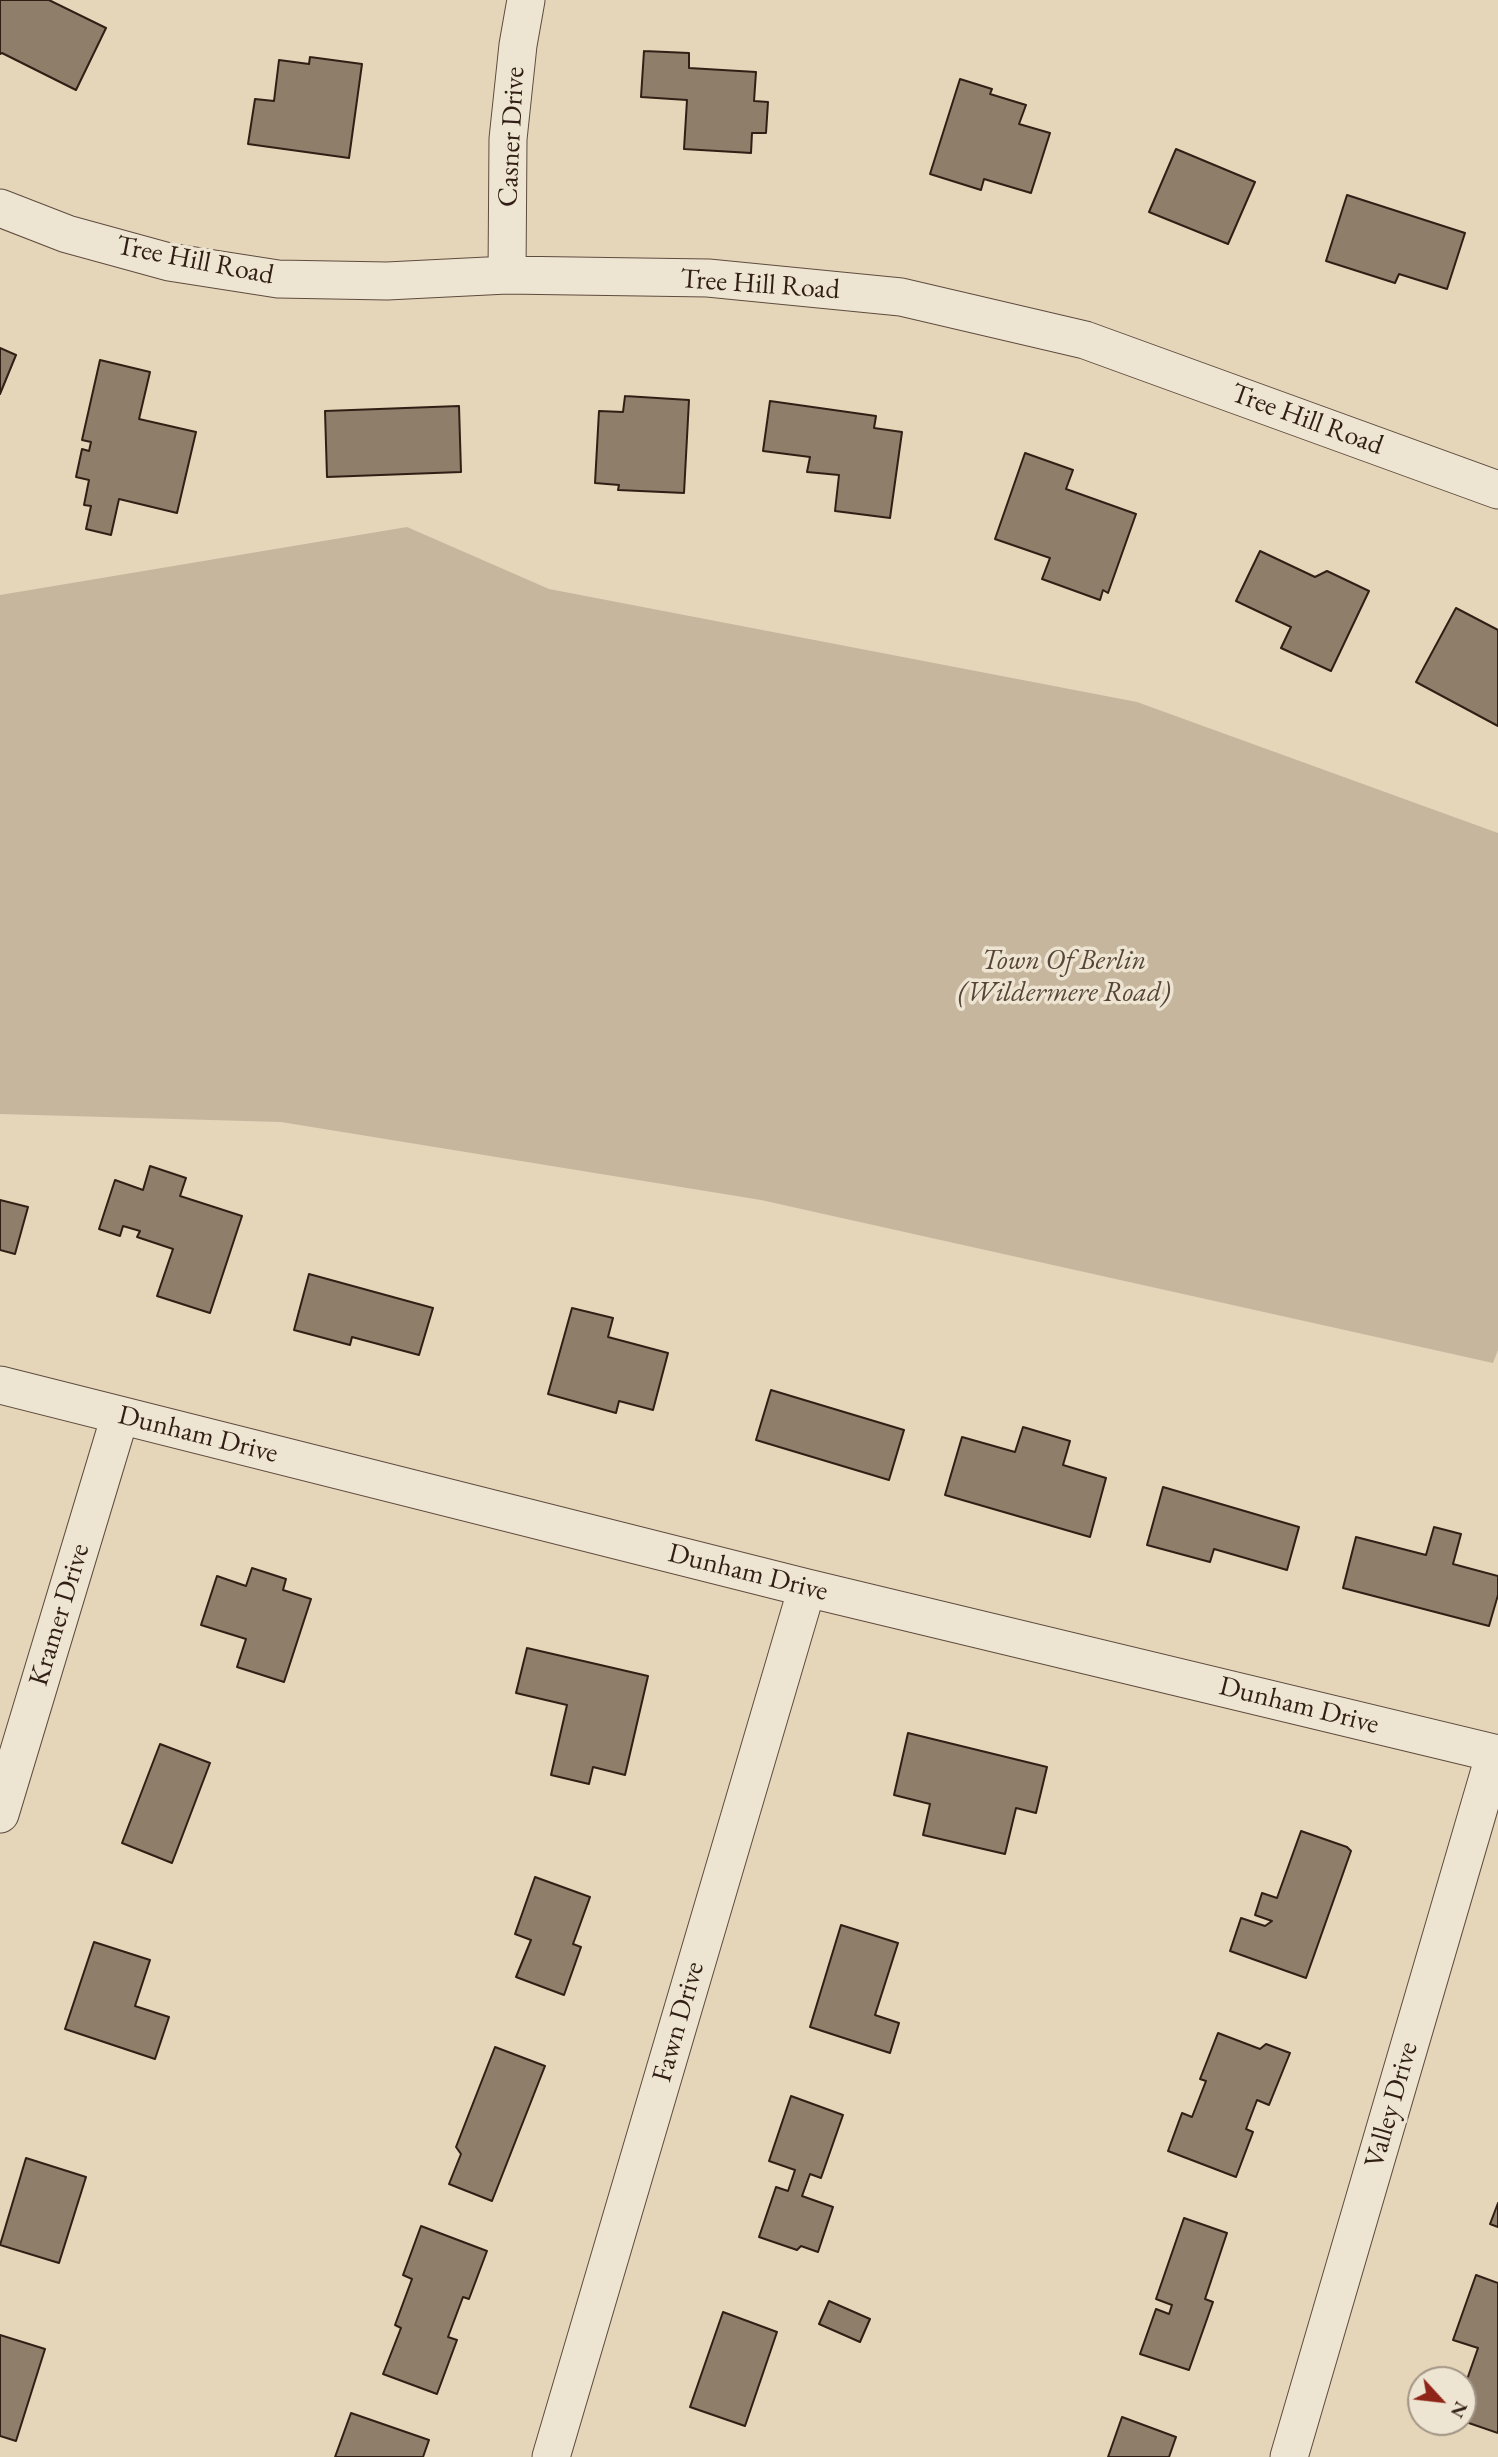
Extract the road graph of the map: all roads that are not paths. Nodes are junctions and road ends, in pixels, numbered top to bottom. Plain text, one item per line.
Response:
1 (526, 0) edge
2 (0, 208) edge
3 (507, 275) junction
4 (1498, 490) edge
5 (0, 1385) edge
6 (120, 1416) junction
7 (807, 1588) junction
8 (1497, 1754) edge
9 (0, 1814) edge
10 (551, 2457) edge
11 (1289, 2457) edge

1 - 3 street, Casner Drive
2 - 3 street, Tree Hill Road
3 - 4 street, Tree Hill Road
5 - 6 street, Dunham Drive
6 - 7 street, Dunham Drive
6 - 9 street, Kramer Drive
7 - 8 street, Dunham Drive
7 - 10 street, Fawn Drive
8 - 11 street, Valley Drive

